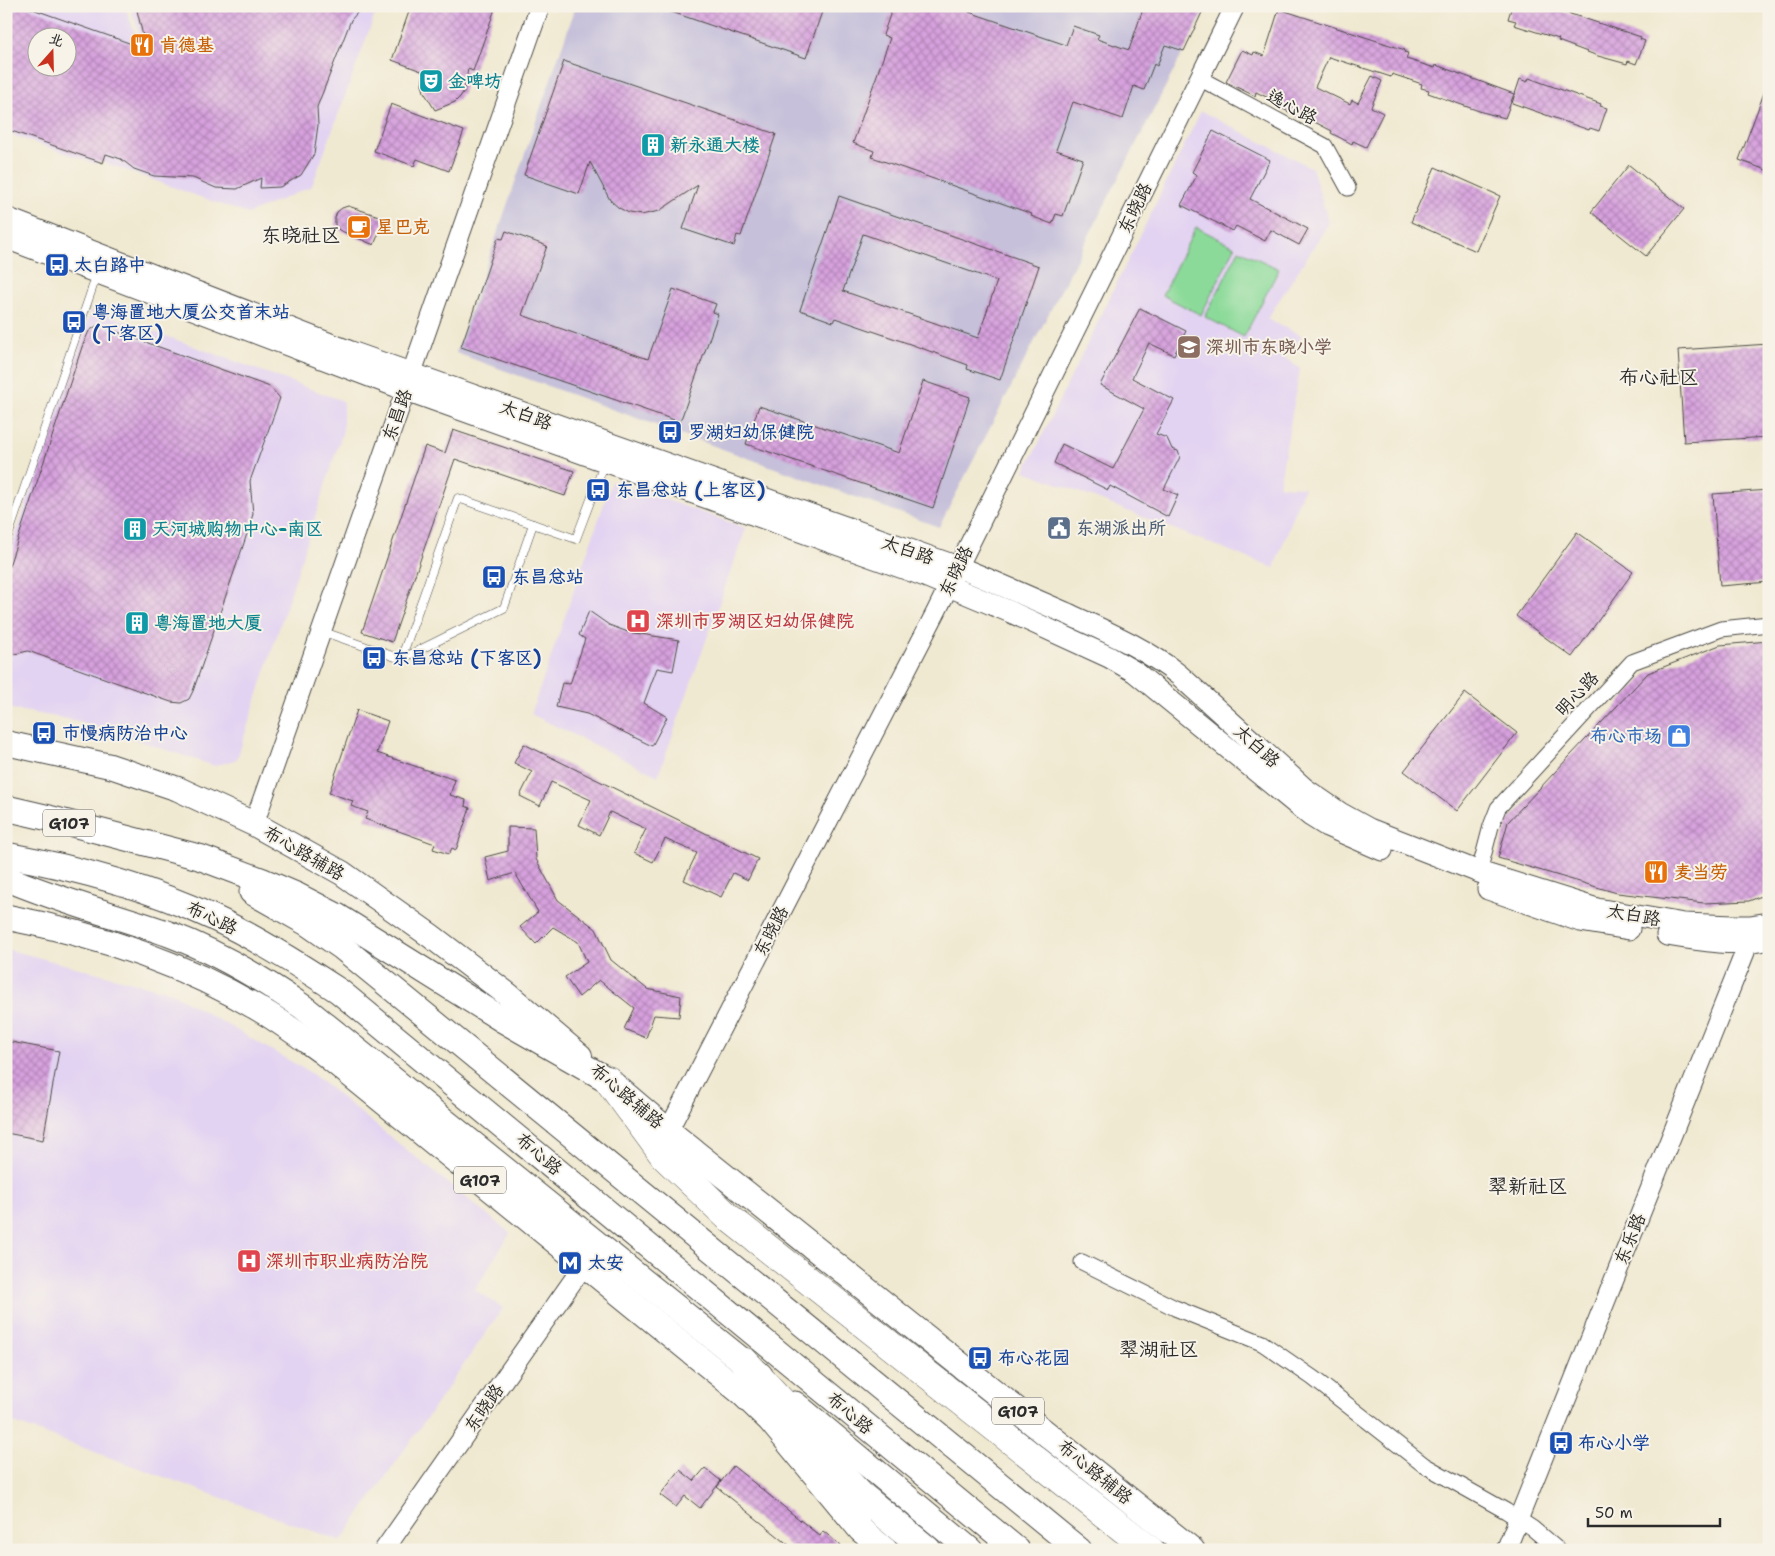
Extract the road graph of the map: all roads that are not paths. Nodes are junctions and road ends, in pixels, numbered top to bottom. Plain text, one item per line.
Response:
1 (540, 6) edge
2 (1235, 6) edge
3 (1198, 78) junction
4 (1348, 188) dead end
5 (6, 218) edge
6 (6, 238) edge
7 (97, 272) junction
8 (409, 381) junction
9 (608, 453) junction
10 (533, 524) junction
11 (6, 542) edge
12 (953, 576) junction
13 (1769, 624) edge
14 (322, 631) junction
15 (401, 659) junction
16 (6, 743) edge
17 (6, 808) edge
18 (254, 824) junction
19 (131, 841) junction
20 (6, 855) edge
21 (1479, 872) junction
22 (6, 878) edge
23 (6, 917) edge
24 (1755, 930) edge
25 (1769, 940) edge
26 (608, 1080) junction
27 (668, 1131) junction
28 (1082, 1262) dead end
29 (584, 1265) junction
30 (745, 1362) junction
31 (1518, 1520) junction
32 (384, 1550) edge
33 (885, 1550) edge
34 (927, 1550) edge
35 (970, 1550) edge
36 (1017, 1550) edge
37 (1079, 1550) edge
38 (1150, 1550) edge
39 (1192, 1550) edge
40 (1506, 1550) edge
41 (1558, 1550) edge

1 - 8 street, 东昌路
2 - 3 street, 东晓路
3 - 4 street, 逸心路
3 - 12 street, 东晓路
5 - 8 main road, 太白路
6 - 7 main road, 太白路
7 - 8 main road, 太白路
7 - 11 lane
8 - 9 main road, 太白路
8 - 14 street, 东昌路
9 - 10 lane
9 - 12 main road, 太白路
10 - 15 lane
10 - 15 lane
12 - 21 main road, 太白路
12 - 24 main road, 太白路
12 - 27 street, 东晓路
13 - 21 street, 明心路
14 - 15 lane
14 - 18 street, 东昌路
16 - 18 main road, 布心路辅路
17 - 19 highway, 布心路 / G107
18 - 26 main road, 布心路辅路
19 - 26 highway, 布心路 / G107
19 - 37 highway, 布心路
20 - 36 highway, 布心路
21 - 24 main road, 太白路
22 - 30 highway
23 - 29 highway, G107
24 - 25 main road, 太白路
24 - 31 street, 东乐路
26 - 27 highway, 布心路辅路 / G107
26 - 38 highway
27 - 39 highway, 布心路辅路 / G107
28 - 31 street
29 - 32 street, 东晓路
29 - 33 highway, G107
30 - 34 highway
30 - 35 highway
31 - 40 street, 东乐路
31 - 41 street

